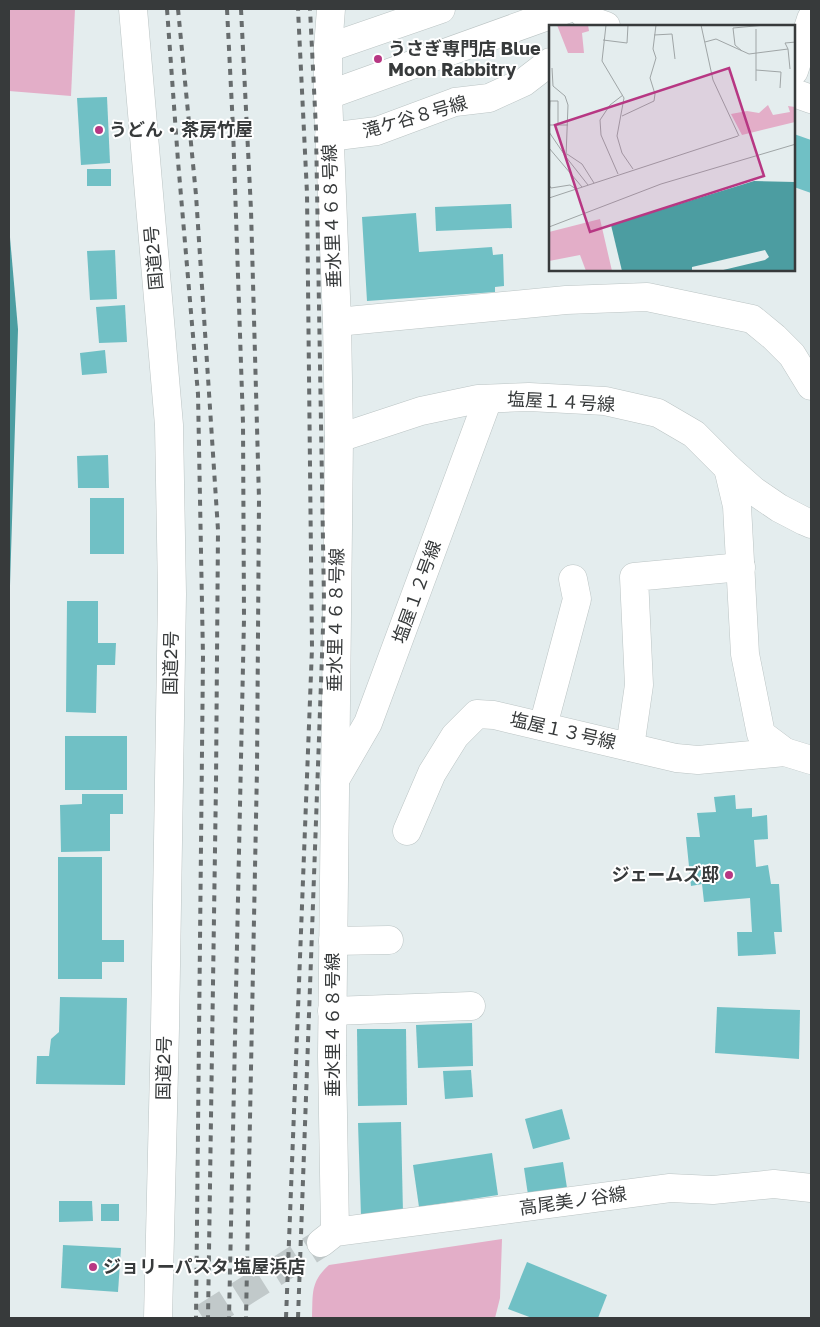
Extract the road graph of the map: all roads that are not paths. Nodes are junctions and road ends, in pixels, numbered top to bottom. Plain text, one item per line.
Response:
1 (133, 9) edge
2 (331, 9) edge
3 (441, 9) edge
4 (568, 9) edge
5 (811, 19) edge
6 (328, 48) junction
7 (549, 63) edge
8 (795, 68) edge
9 (795, 93) edge
10 (328, 95) junction
11 (811, 99) edge
12 (329, 137) junction
13 (337, 322) junction
14 (811, 386) edge
15 (488, 399) junction
16 (339, 438) junction
17 (728, 468) junction
18 (811, 524) edge
19 (740, 567) junction
20 (572, 579) dead end
21 (543, 726) junction
22 (630, 747) junction
23 (785, 752) junction
24 (811, 760) edge
25 (335, 781) junction
26 (407, 830) dead end
27 (389, 940) dead end
28 (333, 941) junction
29 (471, 1006) dead end
30 (332, 1011) junction
31 (811, 1188) edge
32 (327, 1238) joint
33 (158, 1318) edge

1 - 33 main road, 国道2号
2 - 6 main road, 垂水里４６８号線
3 - 6 main road
4 - 10 main road
5 - 8 main road
6 - 10 main road, 垂水里４６８号線
7 - 12 main road, 滝ケ谷８号線
9 - 11 main road
10 - 12 main road, 垂水里４６８号線
12 - 13 main road, 垂水里４６８号線
13 - 14 main road
13 - 16 main road, 垂水里４６８号線
15 - 16 main road, 塩屋１４号線
15 - 17 main road, 塩屋１４号線
15 - 25 main road, 塩屋１２号線
16 - 25 main road, 垂水里４６８号線
17 - 18 main road, 塩屋１４号線
17 - 19 main road
19 - 22 main road
19 - 23 main road
20 - 21 main road
21 - 22 main road, 塩屋１３号線
21 - 26 main road, 塩屋１３号線
22 - 23 main road, 塩屋１３号線
23 - 24 main road
25 - 28 main road, 垂水里４６８号線
27 - 28 main road
28 - 30 main road, 垂水里４６８号線
29 - 30 main road
30 - 32 main road, 垂水里４６８号線
31 - 32 main road, 高尾美ノ谷線

